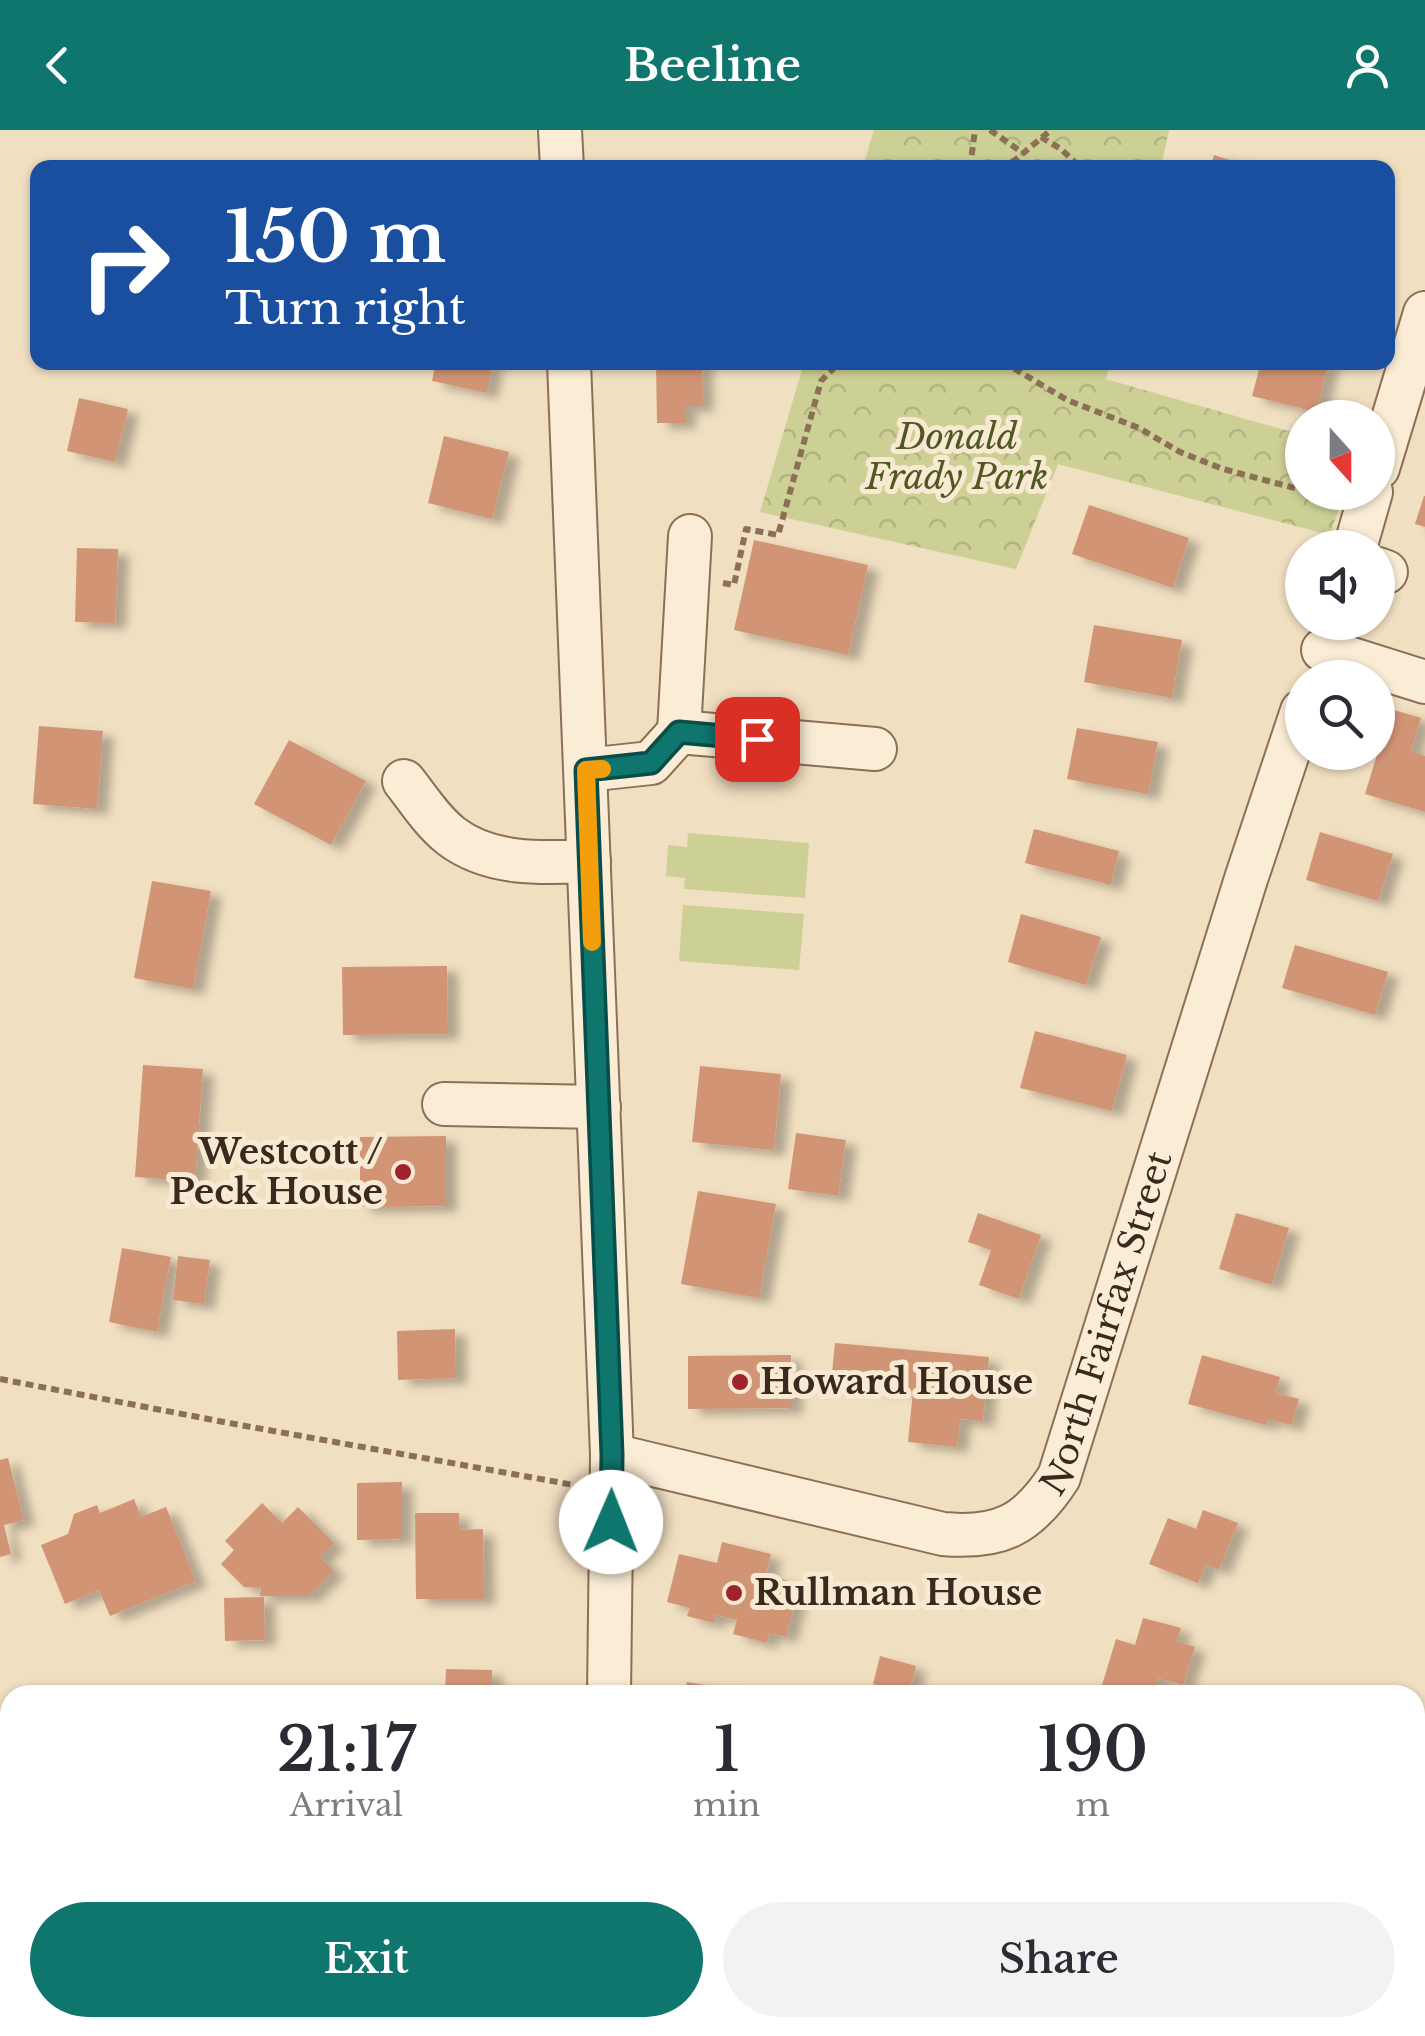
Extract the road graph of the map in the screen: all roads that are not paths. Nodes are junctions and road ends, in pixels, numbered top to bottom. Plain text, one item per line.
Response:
1 (560, 130) edge
2 (562, 160) edge
3 (1425, 313) edge
4 (568, 370) edge
5 (1395, 412) edge
6 (689, 555) road end
7 (1323, 650) edge
8 (1425, 682) edge
9 (679, 732) junction
10 (875, 749) dead end
11 (1285, 762) edge
12 (586, 770) junction
13 (404, 781) dead end
14 (589, 860) junction
15 (444, 1104) dead end
16 (599, 1106) junction
17 (612, 1455) junction
18 (610, 1685) edge

1 - 2 street
3 - 5 street
4 - 12 street
6 - 9 street
7 - 8 street
9 - 10 street
9 - 12 street
11 - 17 street, North Fairfax Street
12 - 14 street
13 - 14 street
14 - 16 street
15 - 16 street
16 - 17 street
17 - 18 street

